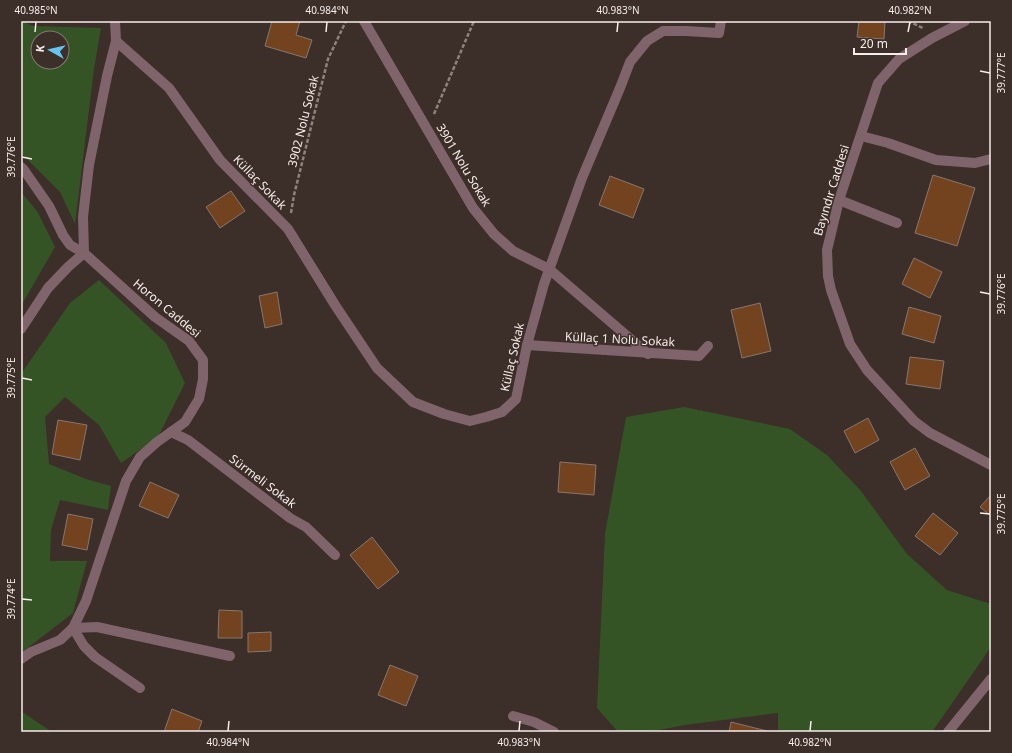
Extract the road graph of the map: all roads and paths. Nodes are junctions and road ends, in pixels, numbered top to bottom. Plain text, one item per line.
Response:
1 (115, 21) edge
2 (346, 21) edge
3 (364, 21) edge
4 (474, 21) edge
5 (721, 21) edge
6 (965, 21) edge
7 (116, 41) junction
8 (427, 129) junction
9 (861, 136) junction
10 (991, 159) edge
11 (21, 167) edge
12 (840, 200) junction
13 (897, 223) dead end
14 (288, 229) junction
15 (84, 253) junction
16 (549, 269) junction
17 (21, 329) edge
18 (527, 345) junction
19 (708, 346) dead end
20 (648, 354) junction
21 (171, 432) junction
22 (991, 465) edge
23 (335, 554) dead end
24 (73, 628) junction
25 (230, 656) dead end
26 (21, 659) edge
27 (991, 679) edge
28 (140, 688) dead end
29 (513, 716) dead end
30 (554, 732) edge
31 (948, 732) edge

1 - 7 street
2 - 14 path, 3902 Nolu Sokak
3 - 8 street, 3901 Nolu Sokak
4 - 8 path
5 - 16 street, Küllaç Sokak
6 - 9 street, Bayındır Caddesi
7 - 14 street, Küllaç Sokak
7 - 15 street
8 - 16 street, 3901 Nolu Sokak
9 - 10 street
9 - 12 street, Bayındır Caddesi
11 - 15 street, Horon Caddesi
12 - 13 street
12 - 22 street, Bayındır Caddesi
14 - 18 street, Küllaç Sokak
15 - 17 street
15 - 21 street, Horon Caddesi
16 - 18 street, Küllaç Sokak
16 - 20 street, 3901 Nolu Sokak
18 - 20 street, Küllaç 1 Nolu Sokak
19 - 20 street, Küllaç 1 Nolu Sokak
21 - 23 street, Sürmeli Sokak
21 - 24 street, Horon Caddesi
24 - 25 street
24 - 26 street, Horon Caddesi
24 - 28 street
27 - 31 street
29 - 30 street

